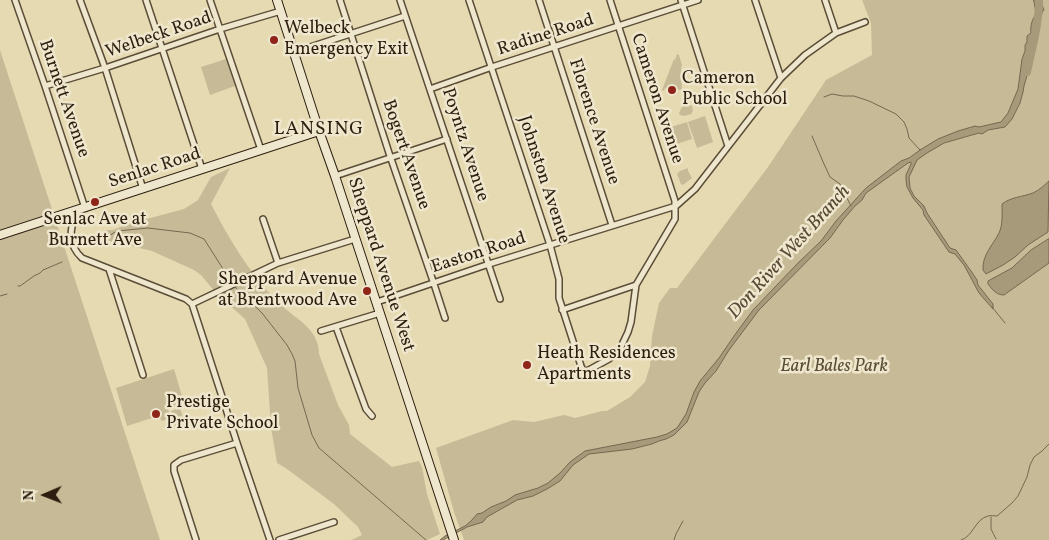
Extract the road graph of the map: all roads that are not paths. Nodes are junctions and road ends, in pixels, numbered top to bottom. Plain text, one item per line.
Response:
1 (15, 0) edge
2 (80, 0) edge
3 (146, 0) edge
4 (210, 0) edge
5 (278, 0) edge
6 (340, 0) edge
7 (400, 0) edge
8 (469, 0) edge
9 (539, 0) edge
10 (610, 0) edge
11 (698, 0) edge
12 (755, 0) edge
13 (825, 0) edge
14 (682, 3) edge
15 (281, 10) junction
16 (405, 16) junction
17 (865, 22) dead end
18 (619, 27) junction
19 (220, 29) junction
20 (350, 33) junction
21 (836, 33) junction
22 (554, 47) junction
23 (163, 50) junction
24 (295, 52) junction
25 (492, 67) junction
26 (104, 68) junction
27 (781, 78) junction
28 (45, 86) junction
29 (430, 89) junction
30 (320, 131) junction
31 (447, 139) junction
32 (728, 146) junction
33 (261, 150) junction
34 (391, 158) junction
35 (202, 169) junction
36 (335, 176) junction
37 (143, 189) junction
38 (676, 206) junction
39 (85, 208) junction
40 (76, 211) junction
41 (263, 219) dead end
42 (612, 225) junction
43 (0, 235) edge
44 (355, 239) junction
45 (550, 245) junction
46 (278, 264) junction
47 (489, 264) junction
48 (109, 269) junction
49 (434, 284) junction
50 (636, 285) junction
51 (500, 299) dead end
52 (376, 302) junction
53 (192, 304) junction
54 (562, 310) junction
55 (380, 312) junction
56 (445, 318) dead end
57 (336, 327) junction
58 (321, 331) dead end
59 (143, 375) dead end
60 (372, 416) dead end
61 (237, 444) junction
62 (334, 522) dead end
63 (196, 540) edge
64 (270, 540) edge
65 (279, 540) edge
66 (454, 540) edge

1 - 28 street, Burnett Avenue
2 - 26 street
3 - 23 street
4 - 19 street
5 - 15 main road, Sheppard Avenue West
6 - 20 street, Bogert Avenue
7 - 16 street, Poyntz Avenue
8 - 25 street, Johnston Avenue
9 - 22 street, Florence Avenue
10 - 18 street, Cameron Avenue
11 - 14 street, Radine Road
12 - 27 street
13 - 21 street
14 - 18 street, Radine Road
14 - 32 street
15 - 19 street, Welbeck Road
15 - 24 main road, Sheppard Avenue West
16 - 20 street
16 - 29 street, Poyntz Avenue
17 - 21 street
18 - 22 street, Radine Road
18 - 38 street, Cameron Avenue
19 - 23 street, Welbeck Road
19 - 33 street
20 - 24 street
20 - 34 street, Bogert Avenue
21 - 27 street
22 - 25 street, Radine Road
22 - 42 street, Florence Avenue
23 - 26 street, Welbeck Road
23 - 35 street
24 - 30 main road, Sheppard Avenue West
25 - 29 street, Radine Road
25 - 45 street, Johnston Avenue
26 - 28 street, Welbeck Road
26 - 37 street
27 - 32 street
28 - 39 street, Burnett Avenue
29 - 31 street, Poyntz Avenue
30 - 33 main road, Senlac Road
30 - 36 main road, Sheppard Avenue West
31 - 34 street
31 - 47 street, Poyntz Avenue
32 - 38 street
33 - 35 main road, Senlac Road
34 - 36 street
34 - 49 street, Bogert Avenue
35 - 37 main road, Senlac Road
36 - 44 main road, Sheppard Avenue West
37 - 39 main road, Senlac Road
38 - 42 street, Easton Road
38 - 50 street
39 - 40 main road, Senlac Road
40 - 43 main road, Senlac Road
40 - 48 street
41 - 46 street
42 - 45 street, Easton Road
44 - 46 street
44 - 52 main road, Sheppard Avenue West
45 - 47 street, Easton Road
45 - 54 street, Johnston Avenue
46 - 53 street
47 - 49 street, Easton Road
47 - 51 street, Poyntz Avenue
48 - 53 street
48 - 59 street
49 - 52 street, Easton Road
49 - 56 street, Bogert Avenue
50 - 54 street
50 - 54 street, Johnston Avenue
52 - 55 main road, Sheppard Avenue West
53 - 61 street
55 - 57 street
55 - 66 main road, Sheppard Avenue West
57 - 58 street
57 - 60 street
61 - 63 street
61 - 64 street
62 - 65 street

